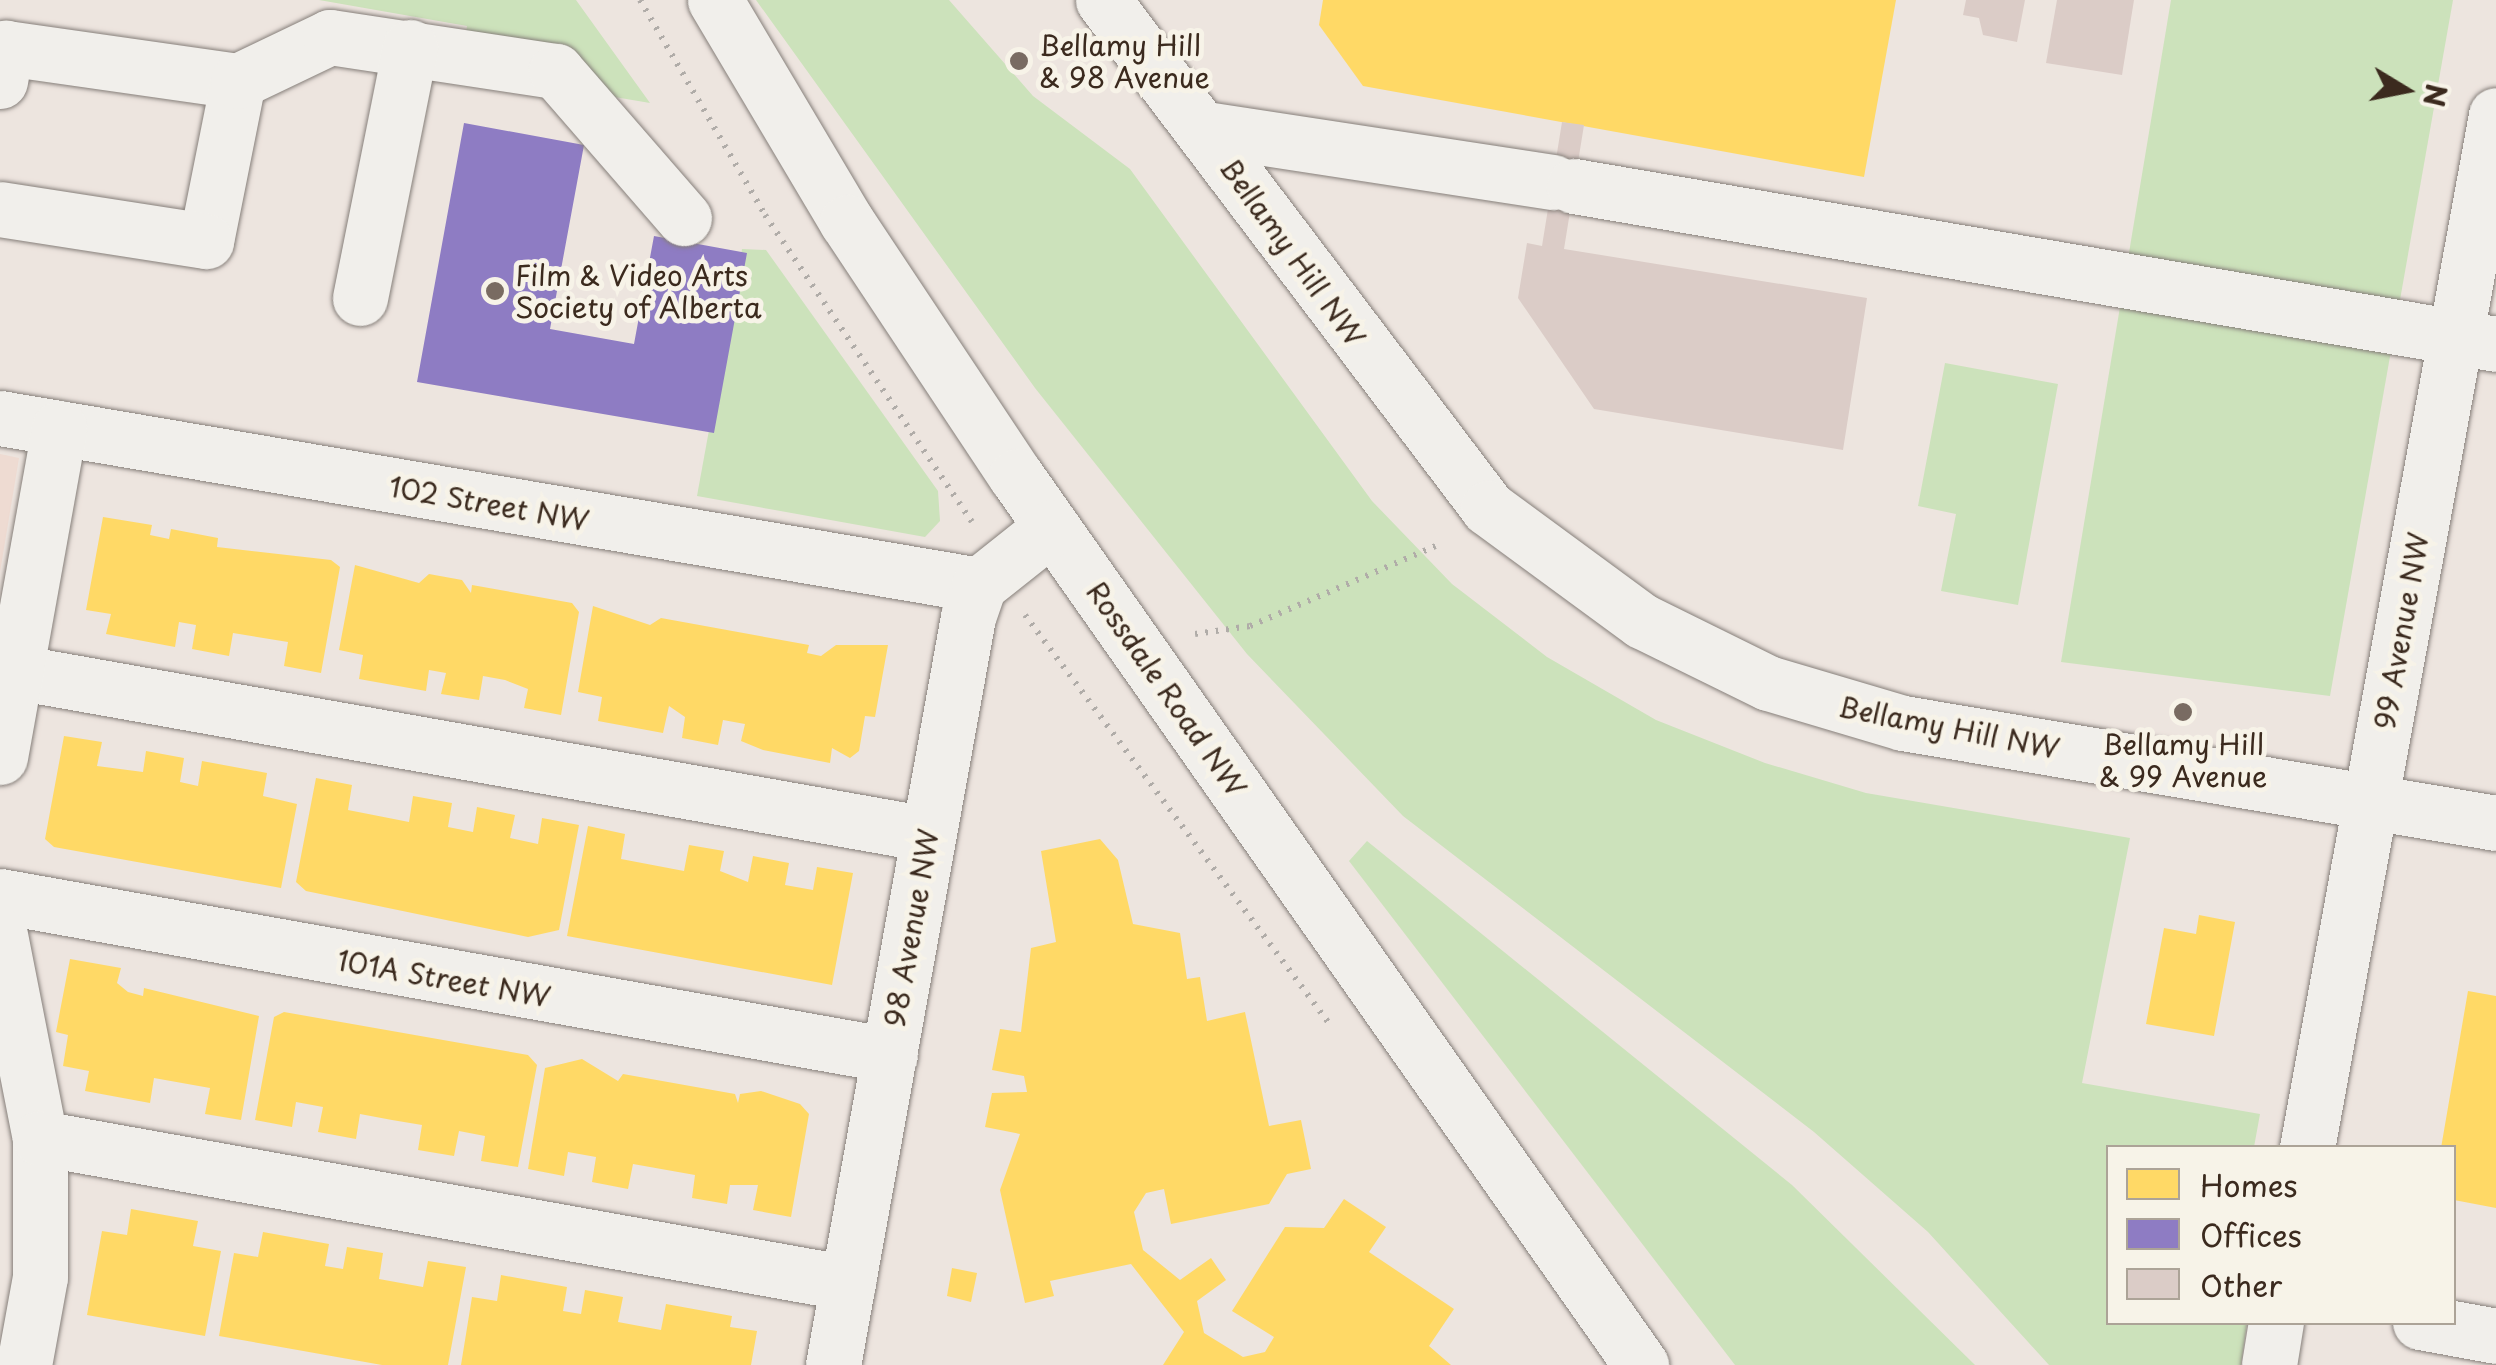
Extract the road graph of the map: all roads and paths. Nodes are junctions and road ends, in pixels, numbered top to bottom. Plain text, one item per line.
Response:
1 (640, 0) edge
2 (716, 0) edge
3 (1103, 0) edge
4 (410, 46) junction
5 (0, 81) edge
6 (238, 81) junction
7 (2496, 116) edge
8 (1206, 129) junction
9 (0, 208) edge
10 (684, 218) dead end
11 (360, 298) dead end
12 (2476, 340) edge
13 (0, 418) edge
14 (59, 428) junction
15 (968, 515) dead end
16 (1052, 527) junction
17 (1436, 546) dead end
18 (979, 585) junction
19 (1032, 626) dead end
20 (1176, 637) dead end
21 (16, 672) junction
22 (0, 757) edge
23 (2370, 801) junction
24 (2496, 823) edge
25 (927, 834) junction
26 (0, 896) edge
27 (0, 934) edge
28 (1337, 1035) dead end
29 (890, 1055) junction
30 (40, 1138) junction
31 (2307, 1145) edge
32 (848, 1283) junction
33 (2276, 1325) edge
34 (2436, 1325) edge
35 (2496, 1336) edge
36 (24, 1365) edge
37 (833, 1365) edge
38 (1640, 1365) edge
39 (2269, 1365) edge

1 - 15 path
2 - 16 street, Rossdale Road NW
3 - 8 street, Bellamy Hill NW
4 - 6 street
4 - 10 street
4 - 11 street
5 - 6 street
6 - 9 street
7 - 12 street, 99 Avenue NW
8 - 12 street
8 - 23 street, Bellamy Hill NW
12 - 23 street, 99 Avenue NW
13 - 14 street, 102 Street NW
14 - 18 street, 102 Street NW
14 - 21 street
16 - 18 street
16 - 38 street, Rossdale Road NW
17 - 20 path
18 - 25 street, 98 Avenue NW
19 - 28 path
21 - 22 street
21 - 25 street
23 - 24 street, Bellamy Hill NW
23 - 31 street, 99 Avenue NW
25 - 29 street, 98 Avenue NW
26 - 29 street, 101A Street NW
27 - 30 street
29 - 32 street, 98 Avenue NW
30 - 32 street
30 - 36 street
32 - 37 street, 98 Avenue NW
33 - 39 street
34 - 35 street

